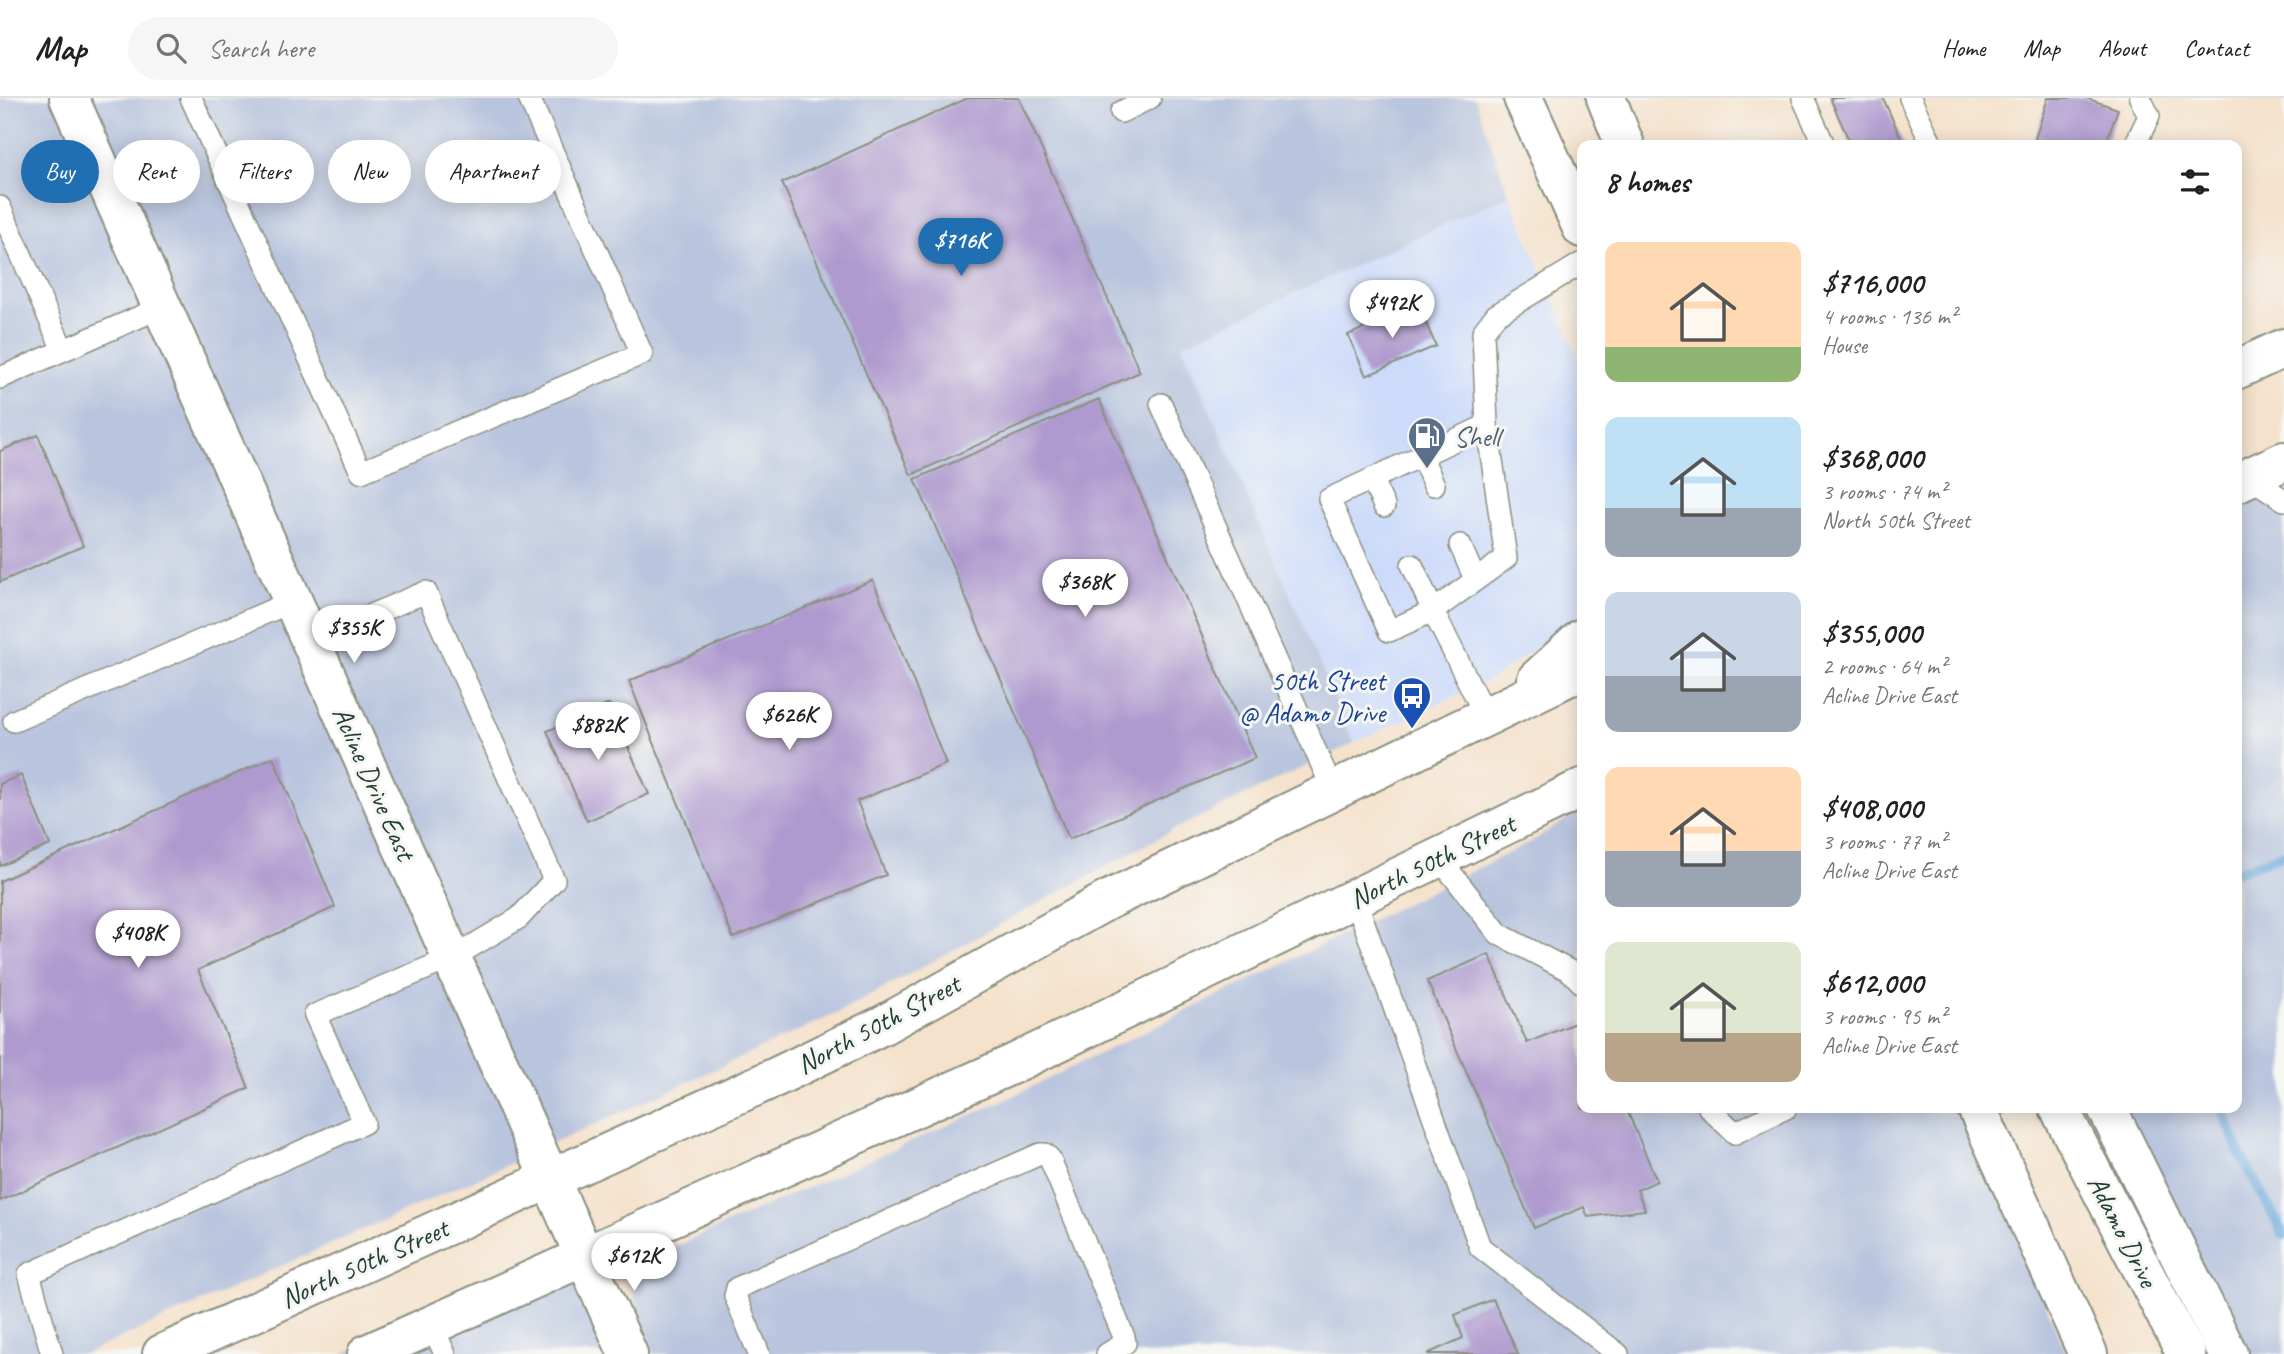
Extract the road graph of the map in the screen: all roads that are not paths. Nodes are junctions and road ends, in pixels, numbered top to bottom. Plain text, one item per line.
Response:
1 (69, 98) edge
2 (191, 98) edge
3 (529, 98) edge
4 (1150, 98) edge
5 (1524, 98) edge
6 (1606, 98) edge
7 (1803, 98) edge
8 (1910, 98) edge
9 (2140, 98) edge
10 (1121, 112) dead end
11 (1623, 140) edge
12 (1822, 140) edge
13 (1930, 140) edge
14 (2137, 140) edge
15 (0, 207) edge
16 (1577, 217) edge
17 (1577, 266) edge
18 (162, 307) junction
19 (2284, 348) edge
20 (63, 350) junction
21 (2242, 367) edge
22 (0, 378) edge
23 (1161, 404) dead end
24 (1487, 425) junction
25 (1421, 454) junction
26 (2284, 461) edge
27 (1372, 480) junction
28 (2243, 480) edge
29 (1434, 485) dead end
30 (2284, 500) edge
31 (1384, 506) dead end
32 (1460, 545) dead end
33 (1412, 565) dead end
34 (1475, 579) junction
35 (293, 601) junction
36 (1433, 611) junction
37 (311, 640) junction
38 (1577, 642) edge
39 (1577, 672) edge
40 (1496, 712) junction
41 (14, 721) dead end
42 (1333, 790) junction
43 (1577, 790) edge
44 (1439, 858) junction
45 (1355, 898) junction
46 (452, 958) junction
47 (1577, 978) edge
48 (1714, 1113) edge
49 (1776, 1113) edge
50 (1979, 1113) edge
51 (2062, 1113) edge
52 (2109, 1113) edge
53 (551, 1179) junction
54 (585, 1256) junction
55 (439, 1339) edge
56 (52, 1354) edge
57 (162, 1354) edge
58 (367, 1354) edge
59 (627, 1354) edge
60 (759, 1354) edge
61 (1107, 1354) edge
62 (1618, 1354) edge
63 (2088, 1354) edge
64 (2186, 1354) edge
65 (2228, 1354) edge

1 - 18 main road, Acline Drive East
2 - 3 lane
4 - 10 lane
5 - 16 main road
6 - 11 main road
7 - 12 lane
8 - 13 lane
9 - 14 lane
15 - 20 lane
17 - 24 lane
18 - 20 lane
18 - 35 main road, Acline Drive East
19 - 21 main road
20 - 22 lane
23 - 42 lane
24 - 25 lane
24 - 34 lane
25 - 27 lane
25 - 29 lane
26 - 28 main road
27 - 31 lane
27 - 36 lane
28 - 30 lane
32 - 34 lane
33 - 36 lane
34 - 36 lane
35 - 37 main road, Acline Drive East
35 - 41 lane
36 - 40 lane
37 - 46 main road, Acline Drive East
37 - 46 lane
38 - 40 main road
39 - 40 main road, North 50th Street
40 - 42 main road, North 50th Street
42 - 53 main road, North 50th Street
43 - 44 main road, North 50th Street
44 - 45 main road, North 50th Street
44 - 47 lane
45 - 54 main road, North 50th Street
45 - 62 lane
46 - 53 main road, Acline Drive East
46 - 56 lane
48 - 49 lane
50 - 63 main road
51 - 64 main road, Adamo Drive
52 - 65 main road
53 - 54 main road, Acline Drive East
53 - 57 main road, North 50th Street
54 - 55 main road, North 50th Street
54 - 59 main road, Acline Drive East
55 - 58 main road, North 50th Street
60 - 61 lane

